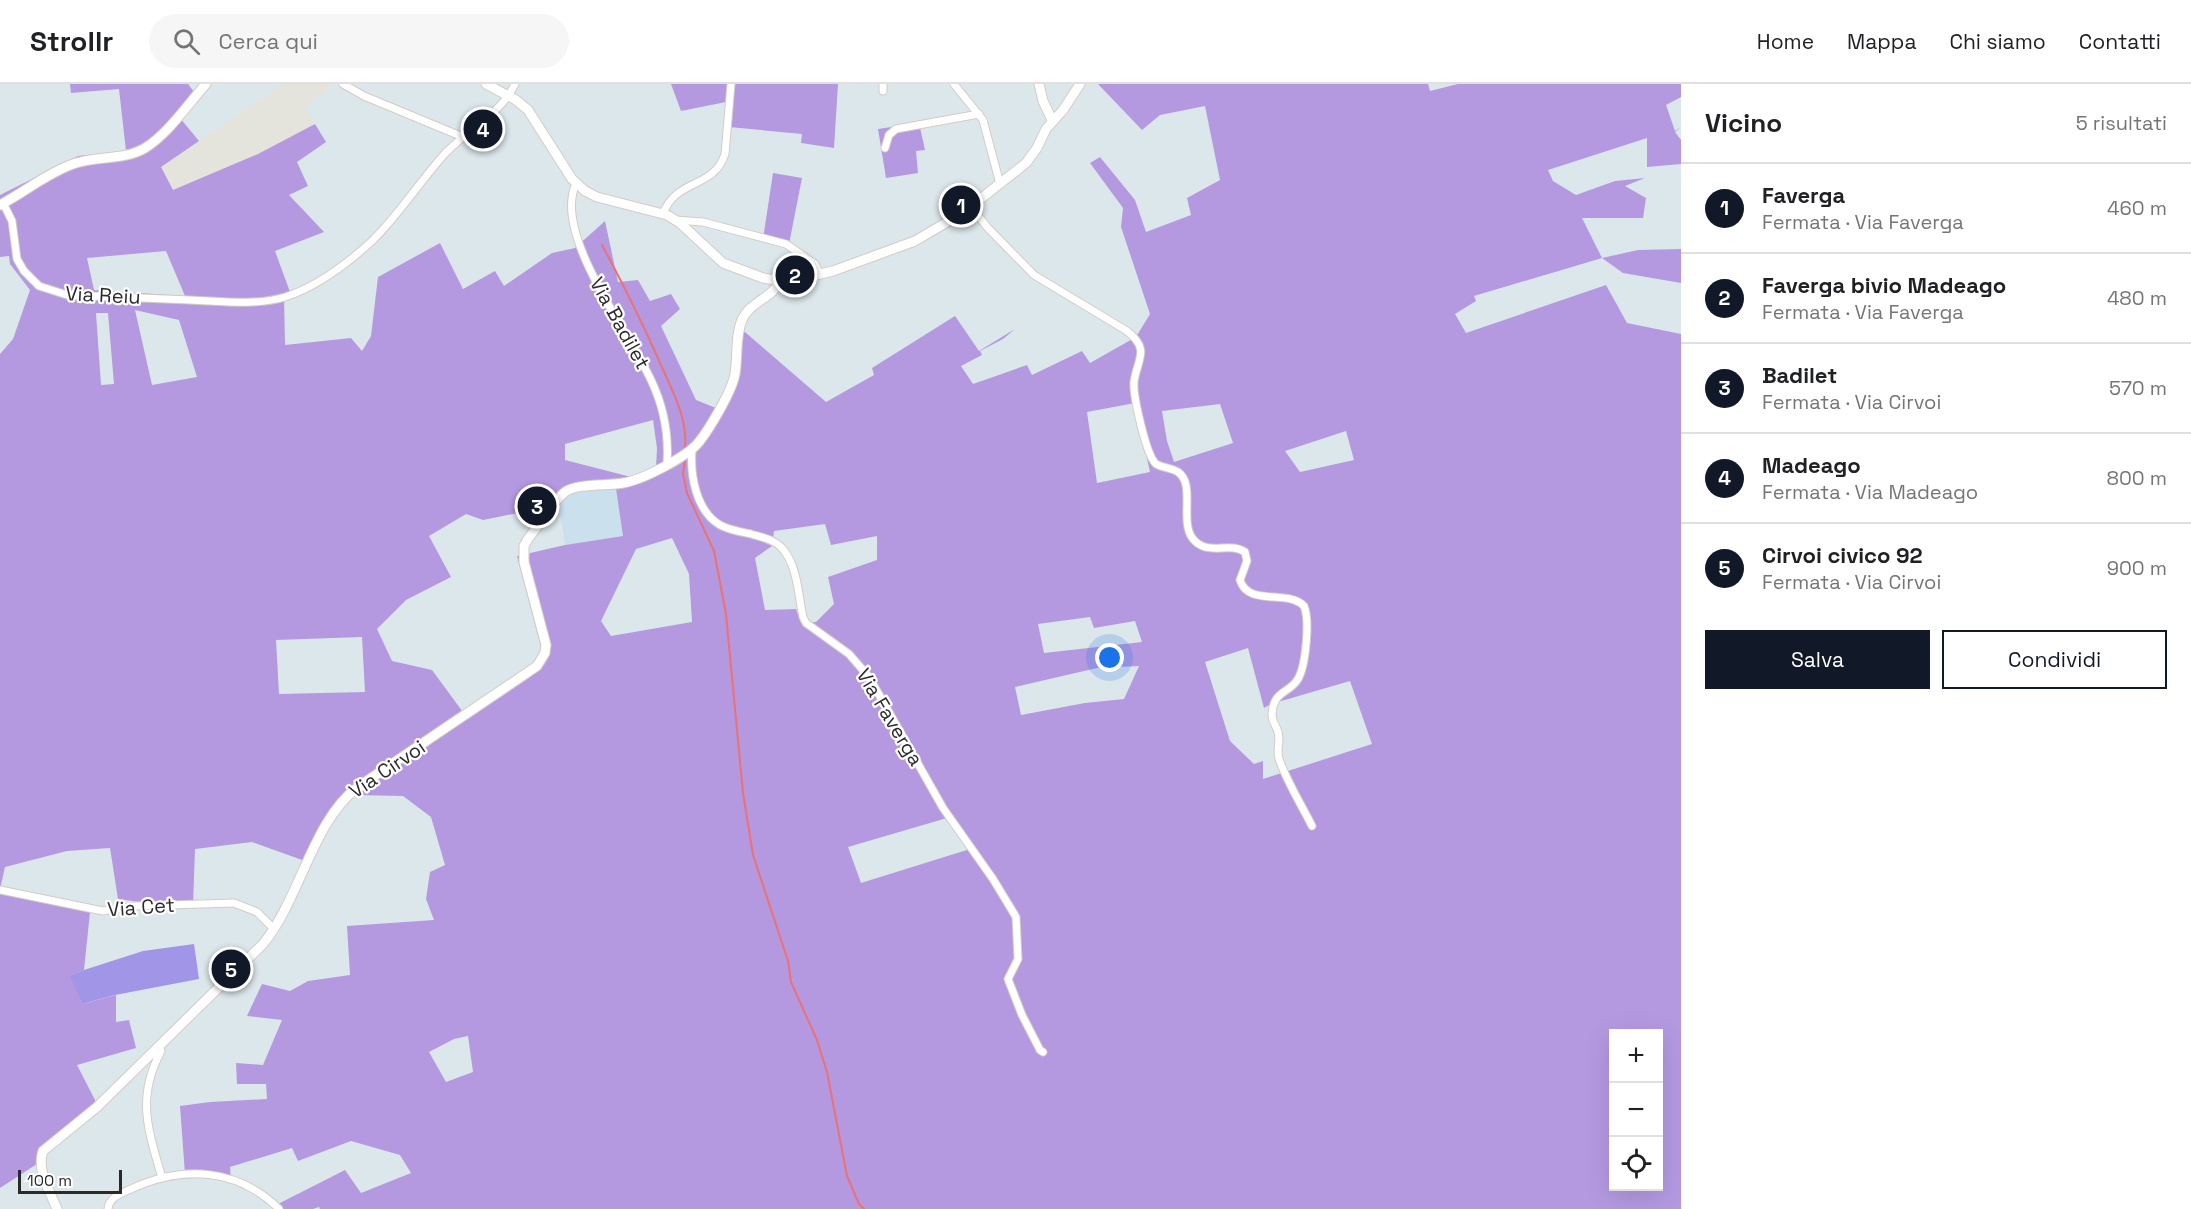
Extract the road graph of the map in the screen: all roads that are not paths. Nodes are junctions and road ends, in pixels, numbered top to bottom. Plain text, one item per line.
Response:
1 (206, 84) edge
2 (343, 84) edge
3 (486, 84) edge
4 (515, 84) edge
5 (731, 84) edge
6 (954, 84) edge
7 (1039, 84) edge
8 (1080, 84) edge
9 (510, 96) junction
10 (979, 114) junction
11 (1053, 120) junction
12 (463, 137) junction
13 (885, 148) dead end
14 (576, 184) junction
15 (1000, 184) junction
16 (2, 204) edge
17 (971, 207) junction
18 (663, 214) junction
19 (675, 220) junction
20 (820, 274) junction
21 (779, 282) junction
22 (692, 450) junction
23 (667, 464) junction
24 (1312, 826) dead end
25 (0, 890) edge
26 (274, 929) junction
27 (159, 1047) junction
28 (1043, 1052) dead end
29 (162, 1178) junction
30 (57, 1209) edge
31 (108, 1209) edge
32 (279, 1209) edge

1 - 16 street, Via Reiu
2 - 12 street
3 - 9 street
4 - 9 street
5 - 18 street
6 - 10 street
7 - 11 street
8 - 11 street
9 - 12 street, Via Reiu
9 - 14 street
10 - 13 street
10 - 15 street
11 - 15 street
12 - 16 street, Via Reiu
14 - 18 street
14 - 23 street, Via Badilet
15 - 17 street
17 - 20 street
17 - 24 street
18 - 19 street
19 - 20 street
19 - 21 street
20 - 21 street
21 - 22 street
22 - 23 street, Via Cirvoi
22 - 28 street, Via Faverga
23 - 26 street, Via Cirvoi
25 - 26 street, Via Cet
26 - 27 street, Via Cirvoi
27 - 29 street
27 - 30 street, Via Cirvoi
29 - 31 street
29 - 32 street

